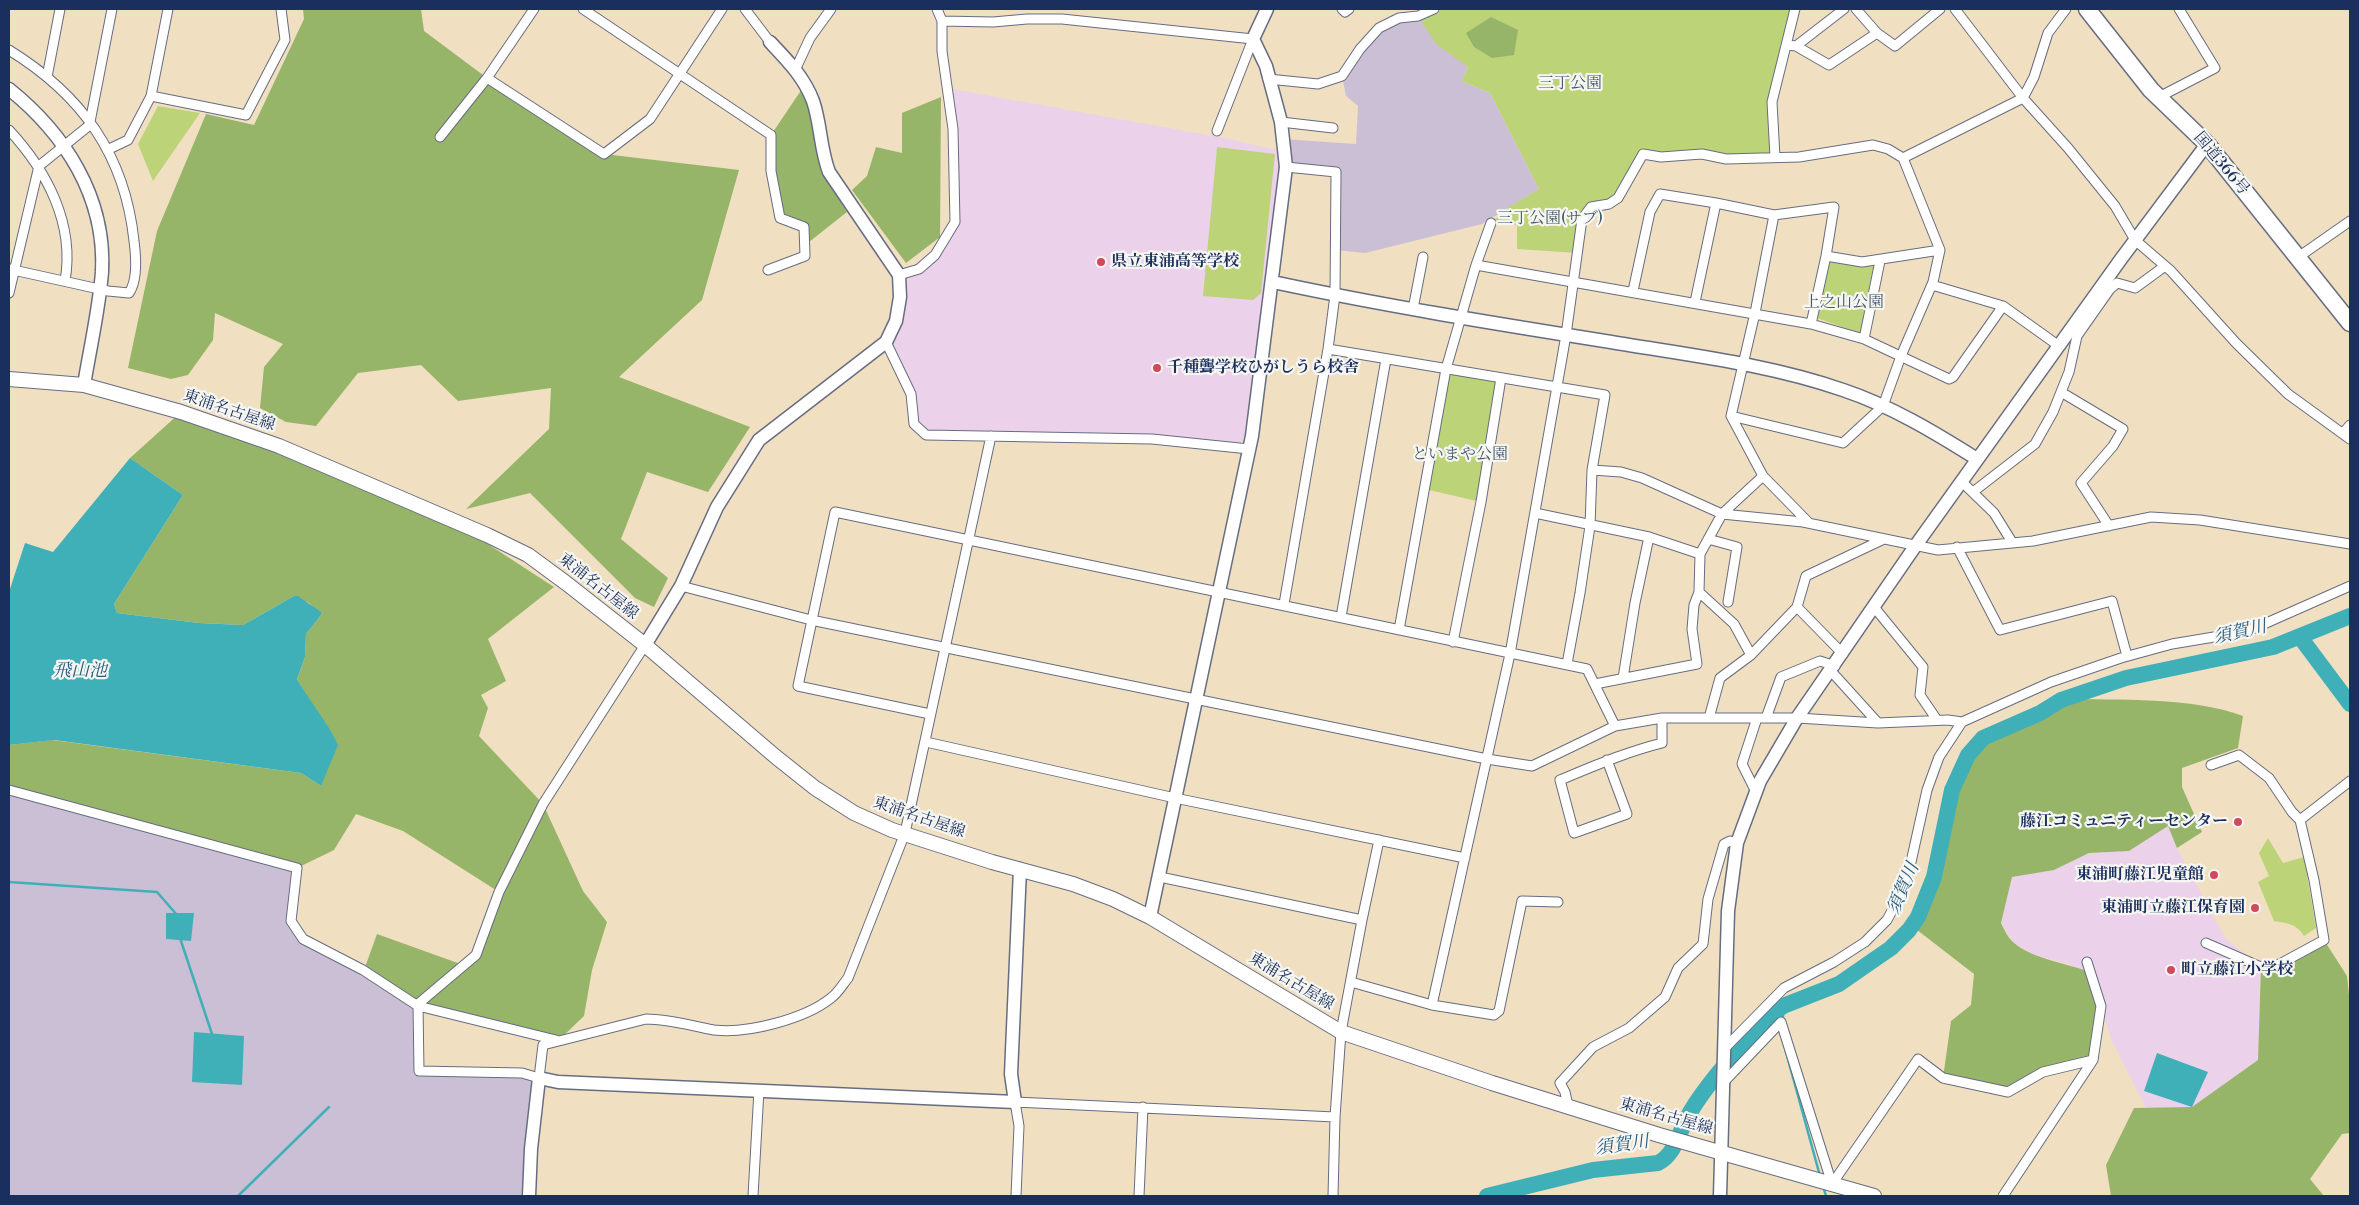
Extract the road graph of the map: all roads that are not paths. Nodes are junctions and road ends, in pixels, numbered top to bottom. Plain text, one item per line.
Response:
1 (60, 9) edge
2 (112, 9) edge
3 (168, 9) edge
4 (280, 9) edge
5 (534, 9) edge
6 (583, 9) edge
7 (722, 9) edge
8 (745, 9) edge
9 (831, 9) edge
10 (937, 9) edge
11 (1267, 9) edge
12 (1342, 9) edge
13 (1349, 9) edge
14 (1434, 9) edge
15 (1795, 9) edge
16 (1844, 9) edge
17 (1856, 9) edge
18 (1940, 9) edge
19 (1954, 9) edge
20 (2066, 9) edge
21 (2087, 9) edge
22 (2179, 9) edge
23 (942, 21) junction
24 (1877, 32) junction
25 (1253, 39) junction
26 (770, 42) joint
27 (1791, 45) junction
28 (9, 50) edge
29 (796, 68) junction
30 (679, 72) junction
31 (47, 77) junction
32 (487, 78) junction
33 (1268, 79) junction
34 (9, 89) edge
35 (151, 96) junction
36 (2159, 97) junction
37 (2023, 98) junction
38 (1281, 122) junction
39 (90, 123) junction
40 (1333, 128) dead end
41 (9, 130) edge
42 (1216, 131) dead end
43 (440, 137) dead end
44 (65, 144) junction
45 (2207, 144) junction
46 (107, 150) junction
47 (1775, 158) junction
48 (1903, 158) junction
49 (39, 166) junction
50 (1286, 167) junction
51 (1716, 203) junction
52 (1774, 214) junction
53 (2350, 221) edge
54 (1491, 223) dead end
55 (2135, 240) junction
56 (1940, 250) junction
57 (1826, 256) junction
58 (1423, 257) dead end
59 (2297, 258) junction
60 (1880, 261) junction
61 (1476, 265) junction
62 (2165, 266) junction
63 (11, 269) edge
64 (768, 270) dead end
65 (899, 276) junction
66 (1574, 281) junction
67 (65, 282) junction
68 (1273, 282) junction
69 (1932, 285) junction
70 (99, 289) junction
71 (1633, 291) junction
72 (9, 293) edge
73 (1334, 295) junction
74 (1695, 302) junction
75 (2003, 306) junction
76 (1413, 309) junction
77 (1755, 312) junction
78 (1461, 318) junction
79 (2350, 323) edge
80 (1811, 324) junction
81 (1566, 335) junction
82 (1864, 339) junction
83 (886, 342) junction
84 (2059, 346) junction
85 (1328, 349) junction
86 (1901, 356) junction
87 (1386, 359) junction
88 (1742, 363) junction
89 (1446, 369) junction
90 (1501, 378) junction
91 (9, 379) edge
92 (84, 386) junction
93 (1557, 387) junction
94 (2061, 392) junction
95 (1883, 406) junction
96 (1731, 416) junction
97 (2350, 426) edge
98 (991, 436) junction
99 (2347, 436) edge
100 (1249, 449) junction
101 (1977, 459) junction
102 (1592, 470) junction
103 (1764, 476) junction
104 (1961, 481) junction
105 (1973, 492) junction
106 (1535, 513) junction
107 (1722, 514) junction
108 (1809, 523) junction
109 (1590, 526) junction
110 (2109, 526) junction
111 (1649, 537) junction
112 (1708, 539) junction
113 (1884, 539) junction
114 (969, 541) junction
115 (2012, 542) junction
116 (2350, 544) edge
117 (1916, 545) junction
118 (1957, 547) junction
119 (1700, 554) junction
120 (681, 586) junction
121 (2350, 586) edge
122 (1218, 592) junction
123 (1699, 592) junction
124 (1728, 602) dead end
125 (1284, 604) junction
126 (1874, 607) junction
127 (1798, 608) junction
128 (1341, 617) junction
129 (811, 620) junction
130 (1399, 630) junction
131 (1453, 642) junction
132 (644, 645) junction
133 (946, 646) junction
134 (1510, 654) junction
135 (1843, 654) junction
136 (1751, 655) junction
137 (2127, 656) junction
138 (1567, 664) junction
139 (1833, 668) junction
140 (1623, 678) junction
141 (1595, 684) junction
142 (1196, 698) junction
143 (930, 714) junction
144 (1662, 718) junction
145 (1709, 718) junction
146 (1761, 718) junction
147 (1797, 718) junction
148 (1937, 720) junction
149 (1962, 722) junction
150 (1878, 723) junction
151 (1615, 726) junction
152 (926, 742) junction
153 (1487, 759) junction
154 (1607, 760) junction
155 (2211, 765) dead end
156 (2350, 780) edge
157 (9, 790) edge
158 (1756, 792) junction
159 (1175, 798) junction
160 (2300, 820) junction
161 (905, 833) junction
162 (1379, 840) junction
163 (1737, 843) junction
164 (1465, 858) junction
165 (1020, 869) junction
166 (1160, 877) junction
167 (1558, 902) dead end
168 (1150, 916) junction
169 (1362, 920) junction
170 (2206, 943) dead end
171 (2087, 962) dead end
172 (1352, 982) junction
173 (1432, 1005) junction
174 (418, 1006) junction
175 (1341, 1032) junction
176 (559, 1040) junction
177 (1725, 1049) junction
178 (2093, 1060) junction
179 (539, 1078) junction
180 (1723, 1083) junction
181 (759, 1090) junction
182 (1015, 1102) junction
183 (1568, 1106) junction
184 (1143, 1107) junction
185 (1335, 1117) junction
186 (1721, 1152) junction
187 (1825, 1182) junction
188 (529, 1196) edge
189 (753, 1196) edge
190 (1016, 1196) edge
191 (1139, 1196) edge
192 (1333, 1196) edge
193 (1720, 1196) edge
194 (1874, 1196) edge
195 (2003, 1196) edge

1 - 31 street
2 - 39 street
3 - 35 street
4 - 35 street
5 - 32 street
6 - 30 street
7 - 30 street
8 - 26 street
9 - 29 street
10 - 23 street
11 - 25 street
12 - 13 street
14 - 33 street
15 - 27 street
16 - 27 street
17 - 24 street
18 - 24 street
19 - 37 street
20 - 37 street
21 - 36 highway, 国道366号
22 - 36 street
23 - 25 street
23 - 65 street
24 - 27 street
25 - 33 street
25 - 42 street
26 - 29 street
27 - 47 street
28 - 31 street
29 - 65 street
30 - 32 street
30 - 64 street
31 - 39 street
32 - 43 street
33 - 38 street
34 - 44 street
35 - 46 street
36 - 45 highway, 国道366号
37 - 48 street
37 - 55 street
38 - 40 street
38 - 50 street
39 - 44 street
39 - 46 street
41 - 49 street
44 - 49 street
44 - 70 street
45 - 55 street
45 - 59 highway, 国道366号
46 - 70 street
47 - 48 street
47 - 66 street
48 - 56 street
49 - 63 street
49 - 67 street
50 - 68 street
50 - 73 street
51 - 52 street
51 - 71 street
51 - 74 street
52 - 57 street
52 - 77 street
53 - 59 street
54 - 61 street
55 - 62 street
55 - 84 street
56 - 60 street
56 - 69 street
57 - 60 street
57 - 80 street
58 - 76 street
59 - 79 highway, 国道366号
60 - 82 street
61 - 66 street
61 - 78 street
62 - 94 street
62 - 99 street
63 - 67 street
63 - 72 street
65 - 83 street
66 - 71 street
66 - 81 street
67 - 70 street
68 - 73 street
68 - 100 street
69 - 75 street
69 - 86 street
70 - 92 street
71 - 74 street
73 - 76 street
73 - 85 street
74 - 77 street
75 - 84 street
75 - 86 street
76 - 78 street
77 - 80 street
77 - 88 street
78 - 81 street
78 - 89 street
80 - 82 street
81 - 88 street
81 - 93 street
82 - 86 street
83 - 98 street
83 - 120 street
84 - 101 street
85 - 87 street
85 - 125 street
86 - 95 street
87 - 89 street
87 - 128 street
88 - 95 street
88 - 96 street
89 - 90 street
89 - 130 street
90 - 93 street
90 - 131 street
91 - 92 main road, 東浦名古屋線
92 - 132 main road, 東浦名古屋線
93 - 102 street
93 - 106 street
94 - 105 street
94 - 110 street
95 - 96 street
95 - 101 street
96 - 103 street
97 - 99 street
98 - 100 street
98 - 114 street
100 - 122 street
101 - 104 street
102 - 107 street
102 - 109 street
103 - 107 street
103 - 108 street
104 - 105 street
104 - 117 street
105 - 115 street
106 - 109 street
106 - 134 street
107 - 108 street
107 - 112 street
108 - 113 street
109 - 111 street
109 - 138 street
110 - 115 street
110 - 116 street
111 - 119 street
111 - 140 street
112 - 119 street
112 - 124 street
113 - 117 street
113 - 127 street
114 - 122 street
114 - 129 street
114 - 133 street
115 - 118 street
117 - 118 street
117 - 126 street
118 - 137 street
119 - 123 street
120 - 129 street
120 - 132 street
121 - 137 street
122 - 125 street
122 - 142 street
123 - 136 street
123 - 140 street
125 - 128 street
126 - 135 street
126 - 148 street
127 - 135 street
127 - 136 street
128 - 130 street
129 - 133 street
129 - 143 street
130 - 131 street
131 - 134 street
132 - 161 main road, 東浦名古屋線
132 - 174 street
133 - 142 street
133 - 143 street
134 - 138 street
134 - 153 street
135 - 139 street
136 - 145 street
137 - 149 street
138 - 141 street
139 - 146 street
139 - 147 street
139 - 150 street
140 - 141 street
141 - 151 street
142 - 153 street
142 - 159 street
143 - 152 street
144 - 145 street
144 - 151 street
144 - 154 street
145 - 146 street
146 - 147 street
146 - 158 street
147 - 150 street
147 - 158 street
148 - 149 street
148 - 150 street
149 - 177 street
151 - 153 street
152 - 159 street
152 - 161 street
153 - 164 street
154 - 154 street
155 - 160 street
156 - 160 street
157 - 174 street
158 - 163 street
159 - 162 street
159 - 166 street
160 - 170 street
161 - 165 main road, 東浦名古屋線
161 - 176 street
162 - 164 street
162 - 169 street
163 - 177 street
163 - 183 street
164 - 173 street
165 - 168 main road, 東浦名古屋線
165 - 182 street
166 - 168 street
166 - 169 street
167 - 173 street
168 - 175 main road, 東浦名古屋線
169 - 172 street
171 - 178 street
172 - 173 street
172 - 175 street
174 - 176 street
174 - 179 street
175 - 183 main road, 東浦名古屋線
175 - 185 street
176 - 179 street
177 - 180 street
178 - 187 street
178 - 195 street
179 - 181 street
179 - 188 street
180 - 186 street
180 - 187 street
181 - 182 street
181 - 189 street
182 - 184 street
182 - 190 street
183 - 186 main road, 東浦名古屋線
184 - 185 street
184 - 191 street
185 - 192 street
186 - 187 main road, 東浦名古屋線
186 - 193 street
187 - 194 main road, 東浦名古屋線

